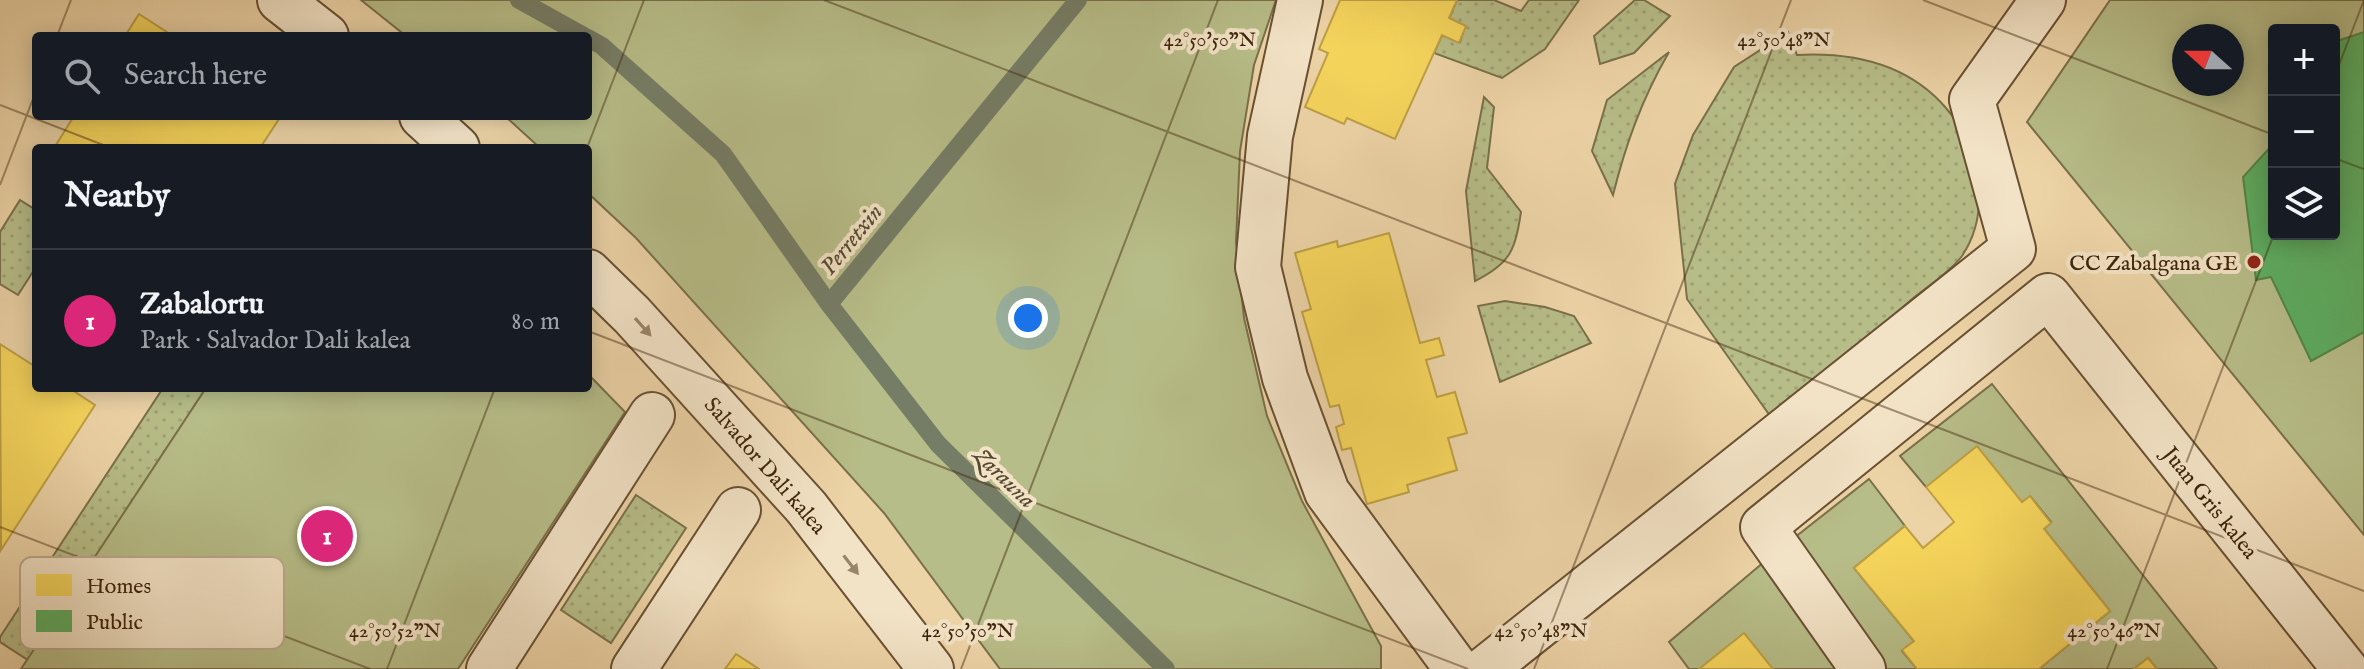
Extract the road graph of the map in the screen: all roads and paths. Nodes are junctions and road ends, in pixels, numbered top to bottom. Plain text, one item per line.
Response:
1 (280, 0) edge
2 (1300, 0) edge
3 (2043, 0) edge
4 (321, 32) edge
5 (426, 120) edge
6 (453, 144) edge
7 (592, 276) edge
8 (652, 415) dead end
9 (738, 510) dead end
10 (489, 669) edge
11 (634, 669) edge
12 (931, 669) edge
13 (1457, 669) edge
14 (1485, 669) edge
15 (1863, 669) edge
16 (2345, 669) edge

1 - 4 street
2 - 13 street
3 - 14 street
5 - 6 street
7 -> 12 street, Salvador Dali kalea
8 - 10 street
9 - 11 street
15 - 16 street, Juan Gris kalea

